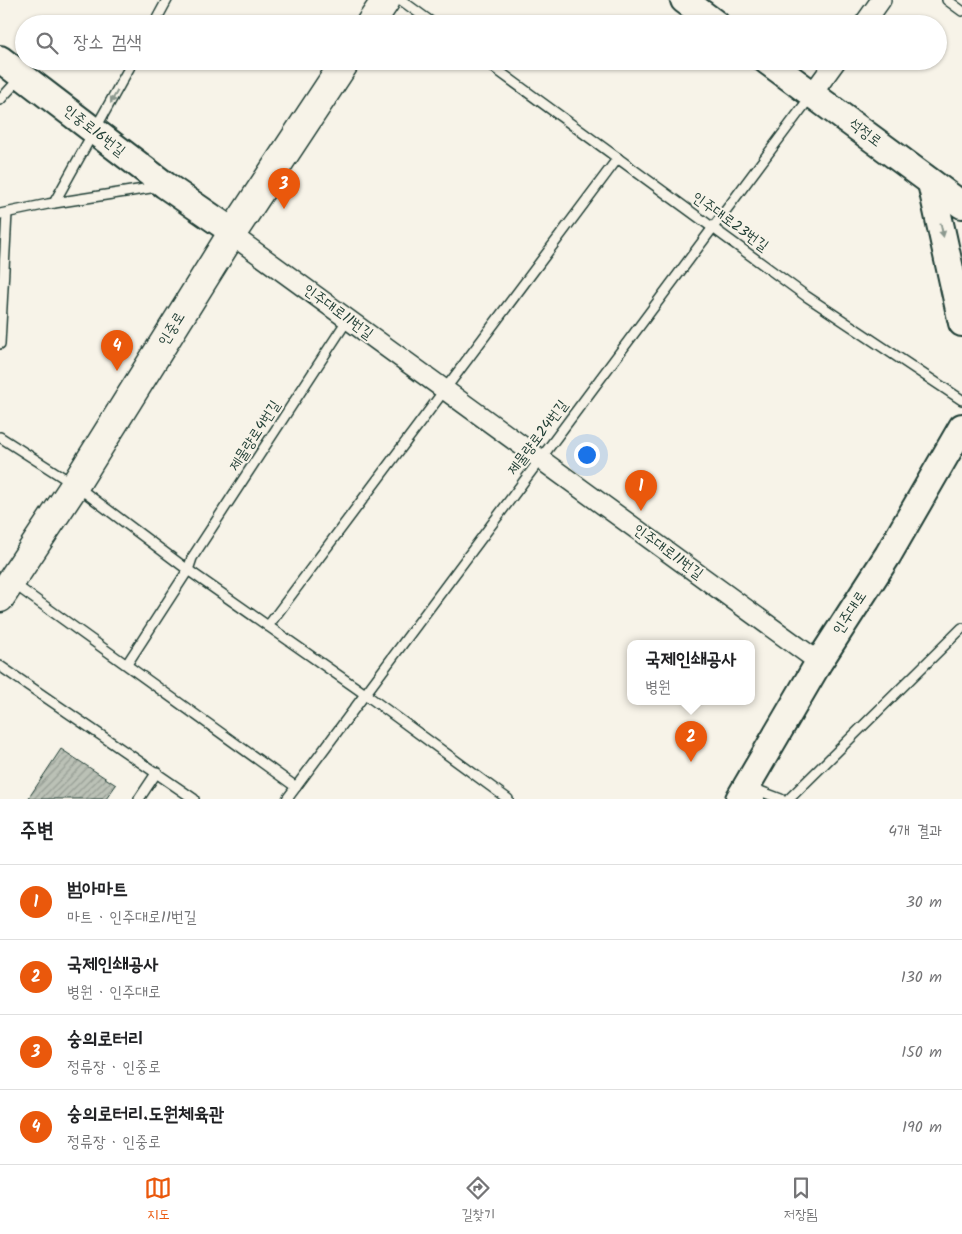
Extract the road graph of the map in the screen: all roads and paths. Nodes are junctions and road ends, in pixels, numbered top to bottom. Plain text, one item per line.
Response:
1 (390, 0) edge
2 (684, 0) edge
3 (881, 0) edge
4 (947, 0) edge
5 (165, 1) edge
6 (962, 11) edge
7 (158, 15) edge
8 (378, 15) edge
9 (418, 15) edge
10 (704, 15) edge
11 (870, 15) edge
12 (0, 59) edge
13 (129, 70) edge
14 (340, 70) edge
15 (497, 70) edge
16 (779, 70) edge
17 (829, 70) edge
18 (22, 76) junction
19 (812, 94) junction
20 (0, 100) edge
21 (95, 132) junction
22 (618, 158) junction
23 (931, 183) junction
24 (962, 183) edge
25 (165, 186) junction
26 (54, 203) junction
27 (962, 205) edge
28 (4, 213) edge
29 (713, 227) junction
30 (233, 232) junction
31 (348, 319) junction
32 (962, 323) edge
33 (0, 344) edge
34 (444, 389) junction
35 (962, 400) edge
36 (962, 427) edge
37 (0, 437) edge
38 (540, 459) junction
39 (75, 485) junction
40 (188, 570) junction
41 (5, 590) edge
42 (268, 626) junction
43 (962, 628) edge
44 (819, 662) junction
45 (127, 664) junction
46 (0, 666) edge
47 (365, 694) junction
48 (157, 772) junction
49 (296, 787) junction
50 (745, 795) edge
51 (139, 799) edge
52 (194, 799) edge
53 (287, 799) edge
54 (508, 799) edge
55 (781, 799) edge
56 (789, 799) edge

1 - 8 main road
1 - 9 lane
2 - 10 main road
3 - 11 street
4 - 6 lane
5 - 7 lane
12 - 18 main road, 인중로16번길
13 -> 21 lane
14 - 30 main road, 인중로
15 - 22 lane, 인주대로23번길
16 - 19 main road, 석정로
17 - 19 street
18 - 20 lane
18 - 21 main road, 인중로16번길
19 - 23 main road, 석정로
19 - 29 lane, 제물량로24번길
21 - 25 main road, 인중로16번길
21 - 26 lane
22 - 29 lane, 인주대로23번길
22 - 34 lane
23 - 24 main road
23 - 27 main road, 석정로
23 -> 32 main road
25 - 26 lane
25 - 30 main road, 인중로16번길
26 - 28 lane
28 - 33 lane
29 - 35 lane, 인주대로23번길
29 - 38 lane, 제물량로24번길
30 - 31 street, 인주대로11번길
30 - 39 main road, 인중로
31 - 34 street, 인주대로11번길
31 - 40 lane, 제물량로4번길
34 - 38 street, 인주대로11번길
34 - 42 lane
36 - 44 main road, 인주대로
37 - 39 lane
38 - 44 street, 인주대로11번길
38 - 47 lane, 제물량로24번길
39 - 40 lane
39 - 41 main road, 인중로
40 - 42 lane
40 - 45 lane, 제물량로4번길
41 - 45 lane
42 - 47 lane
43 - 56 lane
44 - 50 main road, 인주대로
45 - 49 lane
46 - 48 lane
47 - 49 lane, 제물량로24번길
47 - 54 lane
48 - 51 lane
48 - 52 lane
49 - 53 lane, 제물량로24번길
50 - 55 lane

